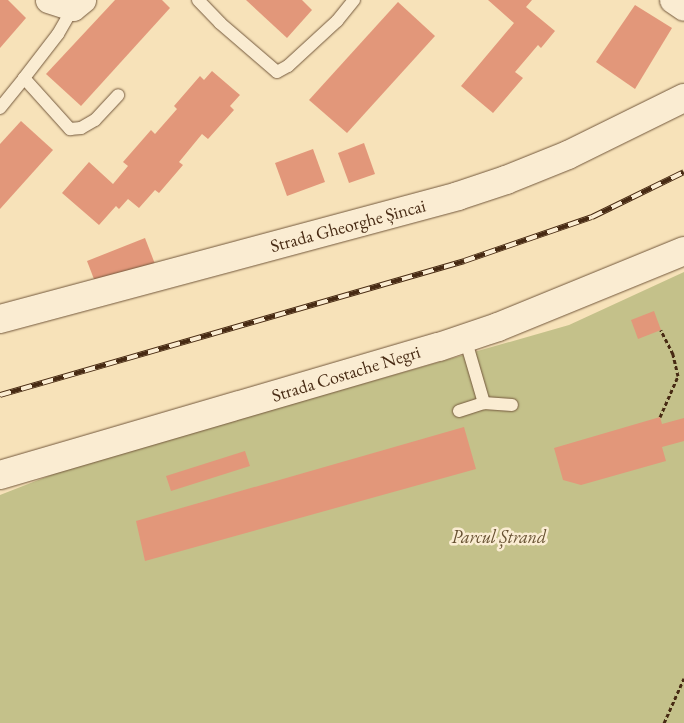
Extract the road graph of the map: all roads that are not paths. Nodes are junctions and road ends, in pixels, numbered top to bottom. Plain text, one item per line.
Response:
1 (48, 0) edge
2 (198, 0) edge
3 (354, 0) edge
4 (672, 0) edge
5 (78, 4) edge
6 (684, 8) edge
7 (24, 78) junction
8 (118, 95) dead end
9 (684, 98) edge
10 (2, 103) edge
11 (684, 251) edge
12 (0, 319) edge
13 (465, 338) junction
14 (484, 404) junction
15 (512, 405) dead end
16 (459, 411) dead end
17 (0, 475) edge

1 - 5 street
2 - 3 lane
4 - 6 street
5 - 7 lane
7 - 8 lane
7 - 10 lane
9 - 12 main road, Strada Gheorghe Șincai
11 - 13 main road, Strada Costache Negri
13 - 14 lane
13 - 17 main road, Strada Costache Negri
14 - 15 lane
14 - 16 lane

